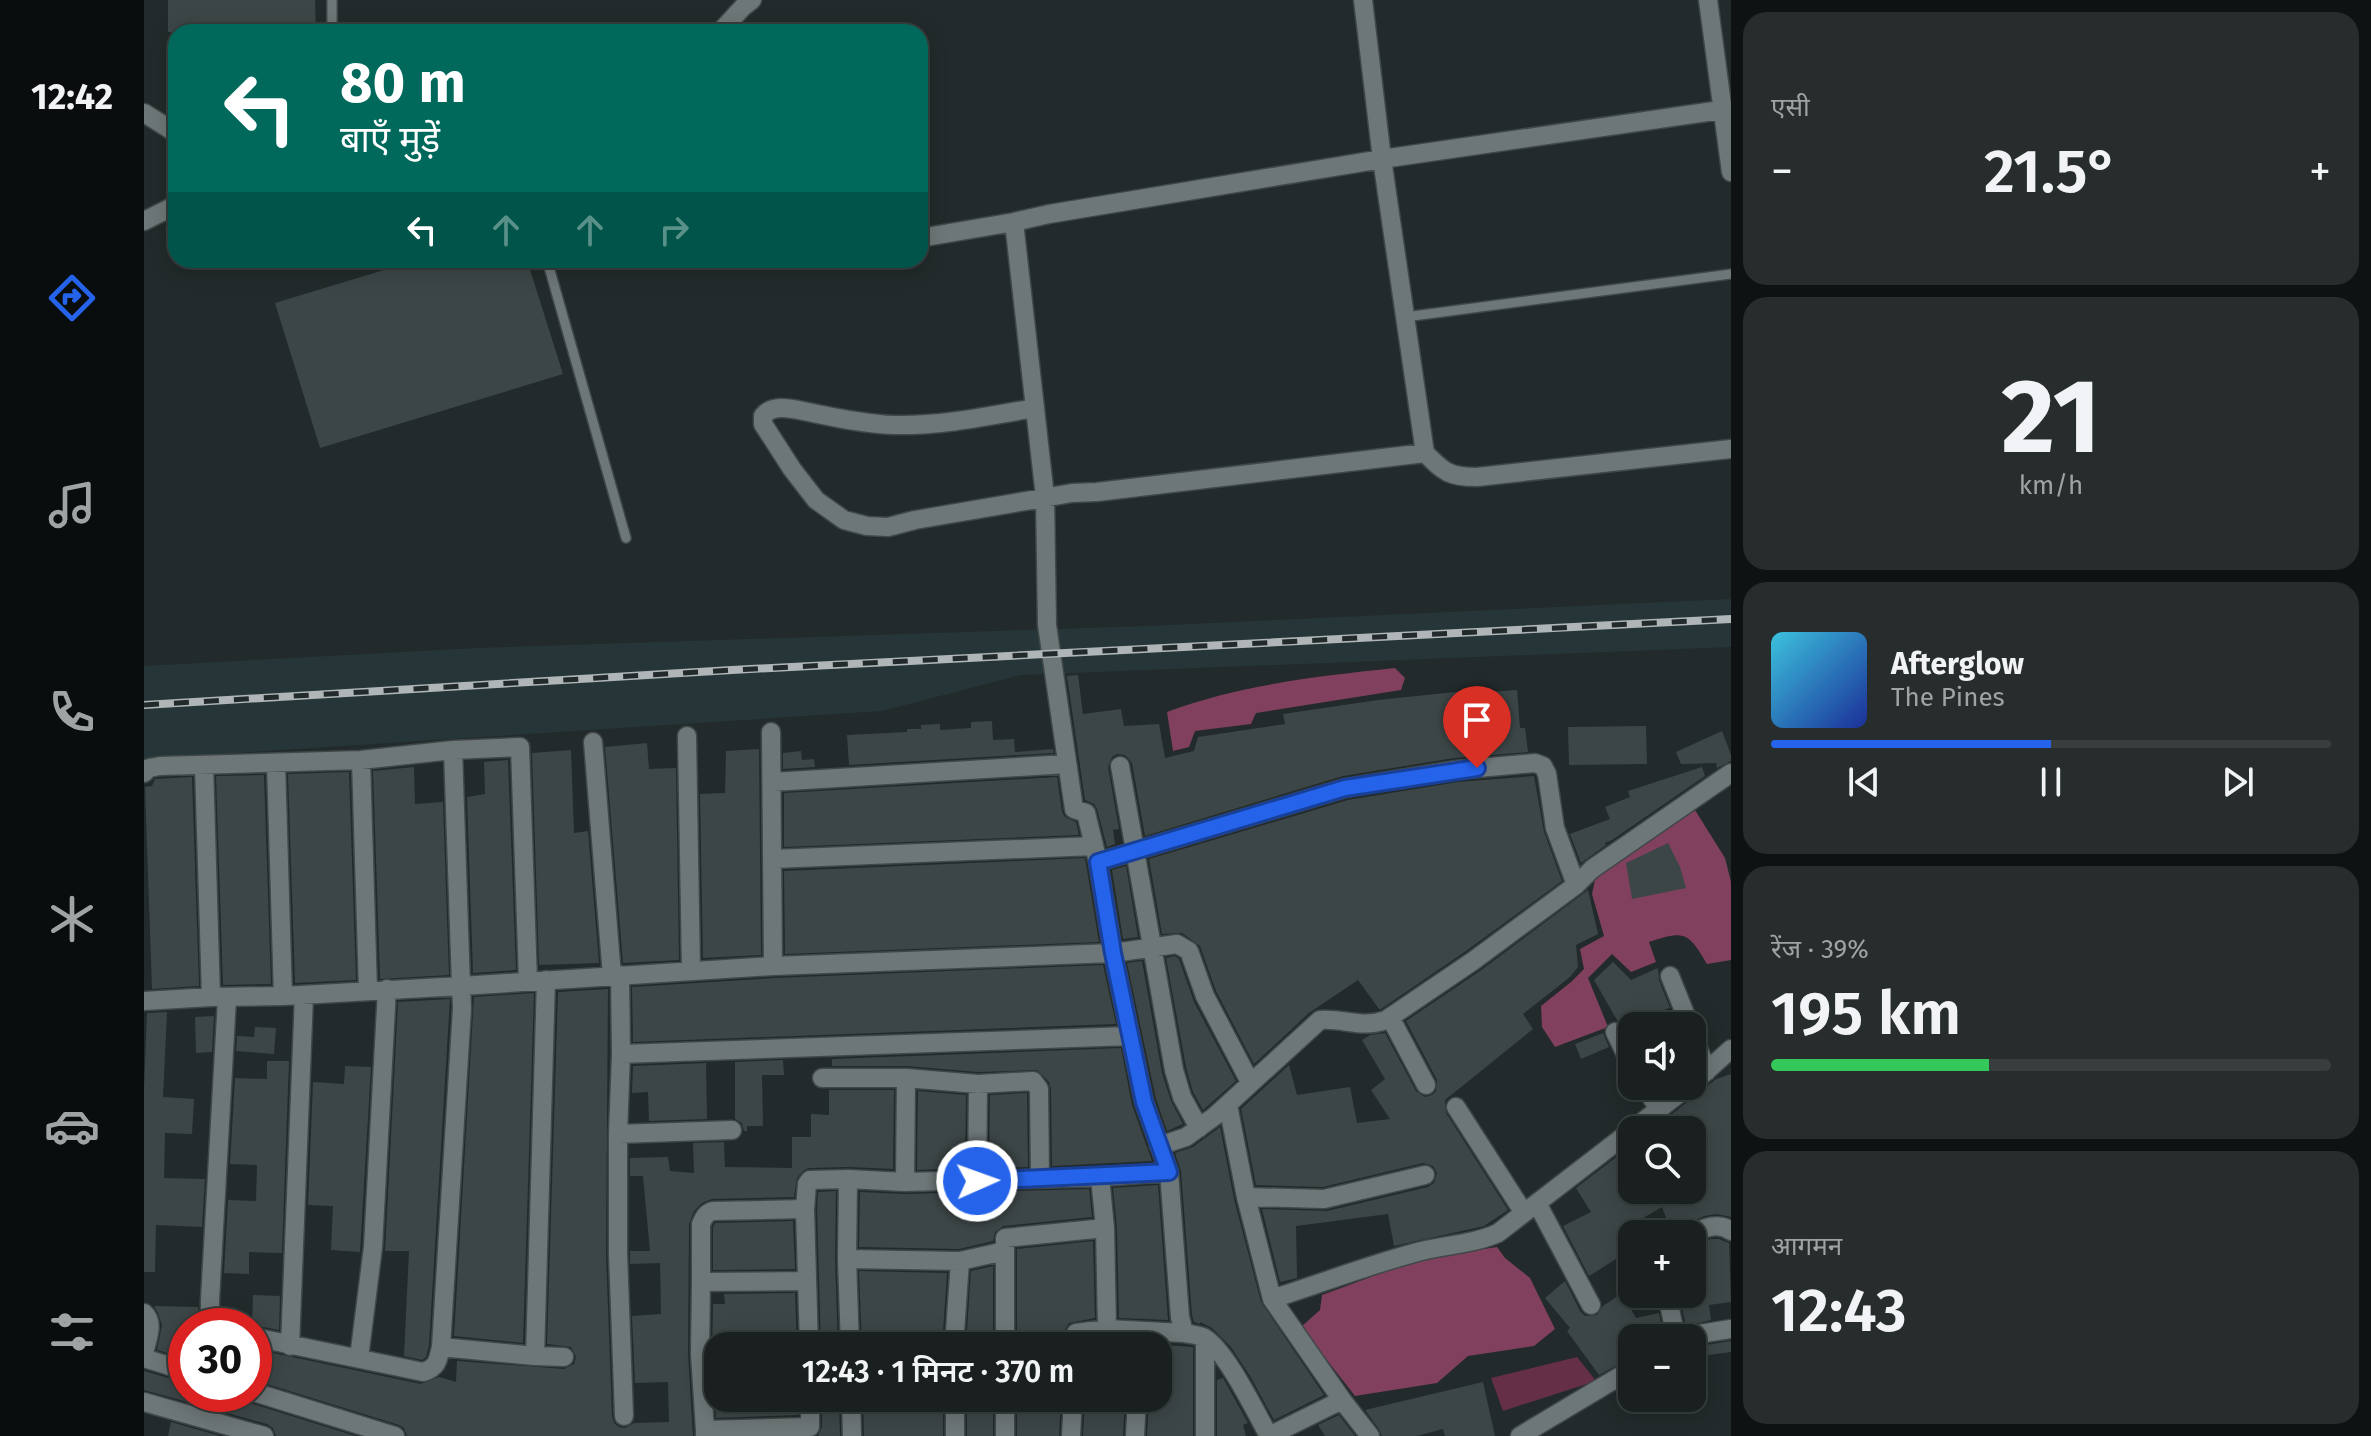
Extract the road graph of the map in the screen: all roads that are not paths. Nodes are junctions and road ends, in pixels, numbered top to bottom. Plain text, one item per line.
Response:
1 (332, 0) edge
2 (752, 0) edge
3 (1363, 0) edge
4 (1708, 0) edge
5 (332, 24) edge
6 (727, 24) edge
7 (1721, 110) junction
8 (144, 113) edge
9 (168, 128) edge
10 (1382, 159) junction
11 (1731, 172) edge
12 (168, 209) edge
13 (144, 221) edge
14 (1014, 222) junction
15 (928, 237) edge
16 (549, 268) edge
17 (1731, 274) edge
18 (1405, 317) junction
19 (1035, 408) junction
20 (1731, 449) edge
21 (1425, 453) junction
22 (1045, 497) junction
23 (626, 538) dead end
24 (771, 732) dead end
25 (687, 736) dead end
26 (593, 742) dead end
27 (453, 750) junction
28 (361, 760) junction
29 (276, 763) junction
30 (1067, 764) junction
31 (204, 765) junction
32 (1120, 766) dead end
33 (144, 773) edge
34 (1731, 773) edge
35 (772, 782) junction
36 (1134, 852) junction
37 (1096, 854) junction
38 (773, 859) junction
39 (1576, 885) junction
40 (1153, 947) junction
41 (1113, 953) junction
42 (773, 966) junction
43 (691, 971) junction
44 (616, 976) junction
45 (1670, 976) dead end
46 (537, 981) junction
47 (461, 986) junction
48 (387, 989) junction
49 (368, 991) junction
50 (304, 995) junction
51 (283, 996) junction
52 (219, 997) junction
53 (144, 1001) edge
54 (1684, 1012) edge
55 (1390, 1017) junction
56 (1615, 1032) dead end
57 (1130, 1036) junction
58 (1618, 1038) edge
59 (1731, 1049) edge
60 (621, 1054) junction
61 (1707, 1071) edge
62 (822, 1078) dead end
63 (906, 1078) junction
64 (1250, 1082) junction
65 (978, 1084) junction
66 (1426, 1085) dead end
67 (1653, 1100) edge
68 (1671, 1100) edge
69 (1228, 1105) junction
70 (1456, 1107) dead end
71 (1659, 1109) junction
72 (1199, 1128) junction
73 (732, 1130) dead end
74 (618, 1134) junction
75 (1159, 1146) junction
76 (1169, 1172) junction
77 (1425, 1175) dead end
78 (1100, 1177) junction
79 (848, 1179) junction
80 (1040, 1179) junction
81 (977, 1181) junction
82 (905, 1182) junction
83 (1246, 1197) junction
84 (1531, 1208) junction
85 (805, 1209) junction
86 (1105, 1228) junction
87 (1706, 1228) edge
88 (1731, 1231) edge
89 (1005, 1251) junction
90 (847, 1259) junction
91 (960, 1261) junction
92 (806, 1281) junction
93 (701, 1282) junction
94 (1272, 1299) junction
95 (1591, 1305) dead end
96 (210, 1308) edge
97 (144, 1313) edge
98 (1107, 1329) junction
99 (1731, 1329) edge
100 (707, 1332) edge
101 (808, 1332) edge
102 (850, 1332) edge
103 (955, 1332) edge
104 (1005, 1332) edge
105 (1084, 1332) edge
106 (1117, 1332) edge
107 (1184, 1333) junction
108 (1706, 1333) edge
109 (1172, 1335) edge
110 (1205, 1338) junction
111 (272, 1342) edge
112 (290, 1346) junction
113 (441, 1347) junction
114 (144, 1356) edge
115 (535, 1356) junction
116 (564, 1357) dead end
117 (359, 1358) junction
118 (168, 1365) edge
119 (1618, 1377) edge
120 (272, 1398) edge
121 (1342, 1400) junction
122 (144, 1402) edge
123 (706, 1412) edge
124 (810, 1412) edge
125 (851, 1412) edge
126 (955, 1412) edge
127 (1005, 1412) edge
128 (1072, 1412) edge
129 (1136, 1412) edge
130 (624, 1416) dead end
131 (811, 1432) edge
132 (705, 1433) edge
133 (264, 1436) edge
134 (395, 1436) edge
135 (852, 1436) edge
136 (955, 1436) edge
137 (1005, 1436) edge
138 (1071, 1436) edge
139 (1135, 1436) edge
140 (1205, 1436) edge
141 (1269, 1436) edge
142 (1370, 1436) edge
143 (1520, 1436) edge

1 - 5 lane
2 - 6 street
3 - 10 street
4 - 7 street
7 - 10 street
7 - 11 street
8 - 9 street
10 - 14 street
10 - 18 street
12 - 13 street
14 - 15 street
14 - 19 street
16 - 23 lane
17 - 18 lane
18 - 21 street
19 - 22 street
19 - 22 street
20 - 21 street
21 - 22 street
22 - 30 street
24 - 35 street
25 - 43 street
26 - 44 street
27 - 28 street
27 - 46 street
27 - 47 street
28 - 29 street
28 - 49 street
29 - 31 street
29 - 51 street
30 - 35 street
30 - 37 street
31 - 33 street
31 - 52 street
32 - 36 street
34 - 39 street
35 - 38 street
36 - 37 street
36 - 39 street
36 - 40 street
37 - 38 street
37 - 41 street
38 - 42 street
39 - 55 street
40 - 41 street
40 - 64 street
40 - 72 street
41 - 42 street
41 - 57 street
42 - 43 street
43 - 44 street
44 - 46 street
44 - 60 street
45 - 54 street
46 - 47 street
46 - 115 street
47 - 48 street
47 - 113 street
48 - 49 street
48 - 117 street
49 - 50 street
50 - 51 street
50 - 112 street
51 - 52 street
52 - 53 street
52 - 96 street
55 - 64 street
55 - 66 street
56 - 58 street
57 - 60 street
57 - 75 street
59 - 61 street
60 - 74 street
62 - 63 street
63 - 65 street
63 - 82 street
64 - 69 street
65 - 80 street
65 - 81 street
67 - 71 street
68 - 71 street
69 - 72 street
69 - 83 street
70 - 84 street
71 - 84 street
72 - 75 street
73 - 74 street
74 - 130 street
75 - 76 street
76 - 78 street
76 - 107 street
77 - 83 street
78 - 80 street
78 - 86 street
79 - 82 street
79 - 85 street
79 - 90 street
80 - 81 street
81 - 82 street
83 - 94 street
84 - 94 street
84 - 95 street
85 - 92 street
85 - 93 street
86 - 89 street
86 - 98 street
87 - 88 street
89 - 91 street
89 - 104 street
90 - 91 street
90 - 102 street
91 - 103 street
92 - 93 street
92 - 101 street
93 - 100 street
94 - 121 street
97 - 114 street
98 - 105 street
98 - 106 street
99 - 108 street
107 - 109 street
107 - 110 street
110 - 140 street
110 - 141 street
111 - 112 street
112 - 117 street
113 - 115 street
113 - 117 street
114 - 118 street
115 - 116 street
119 - 143 street
120 - 134 street
121 - 141 street
121 - 142 street
122 - 133 street
123 - 132 street
124 - 131 street
125 - 135 street
126 - 136 street
127 - 137 street
128 - 138 street
129 - 139 street
131 - 132 street

